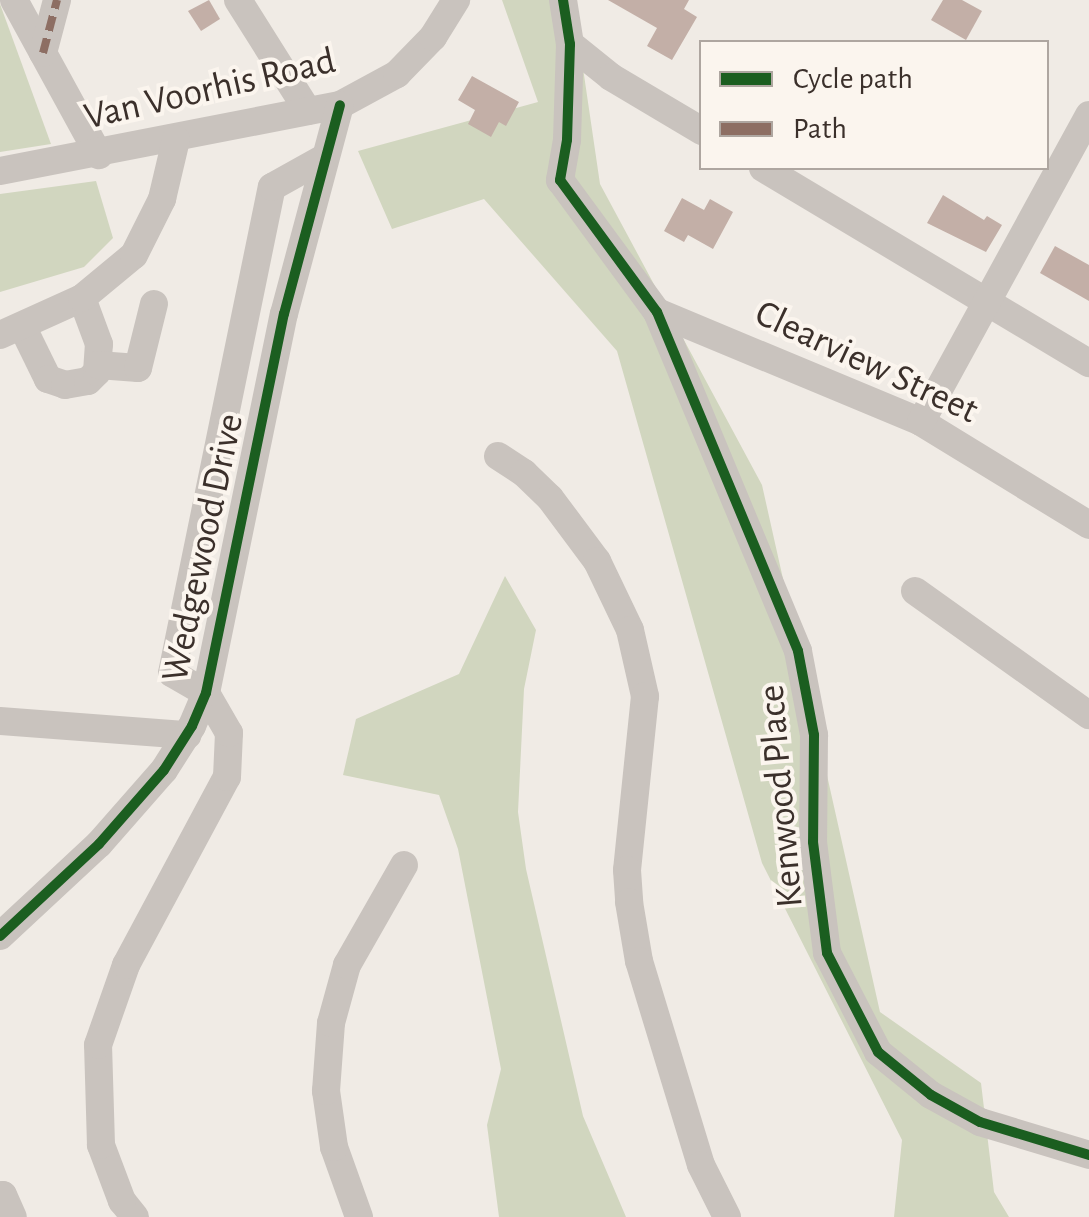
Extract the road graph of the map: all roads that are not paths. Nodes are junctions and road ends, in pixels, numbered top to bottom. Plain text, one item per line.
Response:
1 (14, 0) edge
2 (57, 0) edge
3 (238, 0) edge
4 (456, 0) edge
5 (563, 0) edge
6 (570, 44) junction
7 (43, 53) junction
8 (340, 105) junction
9 (308, 110) junction
10 (1089, 115) edge
11 (699, 129) edge
12 (176, 140) junction
13 (99, 155) junction
14 (322, 159) junction
15 (766, 170) edge
16 (0, 171) edge
17 (82, 298) junction
18 (988, 302) junction
19 (154, 304) dead end
20 (658, 312) junction
21 (11, 330) edge
22 (1089, 363) edge
23 (98, 365) junction
24 (921, 422) junction
25 (498, 456) dead end
26 (1089, 525) edge
27 (915, 591) dead end
28 (206, 692) junction
29 (1089, 715) edge
30 (0, 721) edge
31 (187, 735) junction
32 (404, 865) dead end
33 (0, 907) edge
34 (29, 909) junction
35 (0, 936) edge
36 (1089, 1155) edge
37 (0, 1196) edge
38 (13, 1217) edge
39 (135, 1217) edge
40 (359, 1217) edge
41 (727, 1217) edge

1 - 7 street
2 - 7 street
3 - 9 street
4 - 8 street, Van Voorhis Road
5 - 6 street, Kenwood Place
6 - 11 street
6 - 20 street, Kenwood Place
7 - 13 street
8 - 9 street, Van Voorhis Road
8 - 14 street, Wedgewood Drive
9 - 12 street, Van Voorhis Road
10 - 18 street
12 - 13 street, Van Voorhis Road
12 - 17 street
13 - 16 street, Van Voorhis Road
14 - 28 street, Wedgewood Drive
14 - 28 street
15 - 18 street
17 - 21 street
17 - 23 street
18 - 22 street
18 - 24 street
19 - 23 street
20 - 24 street, Clearview Street
20 - 36 street, Kenwood Place
21 - 23 street
24 - 26 street, Clearview Street
25 - 41 street
27 - 29 street
28 - 31 street, Wedgewood Drive
28 - 39 street
30 - 31 street
31 - 34 street, Wedgewood Drive
32 - 40 street
33 - 34 street
34 - 35 street, Wedgewood Drive
37 - 38 street

